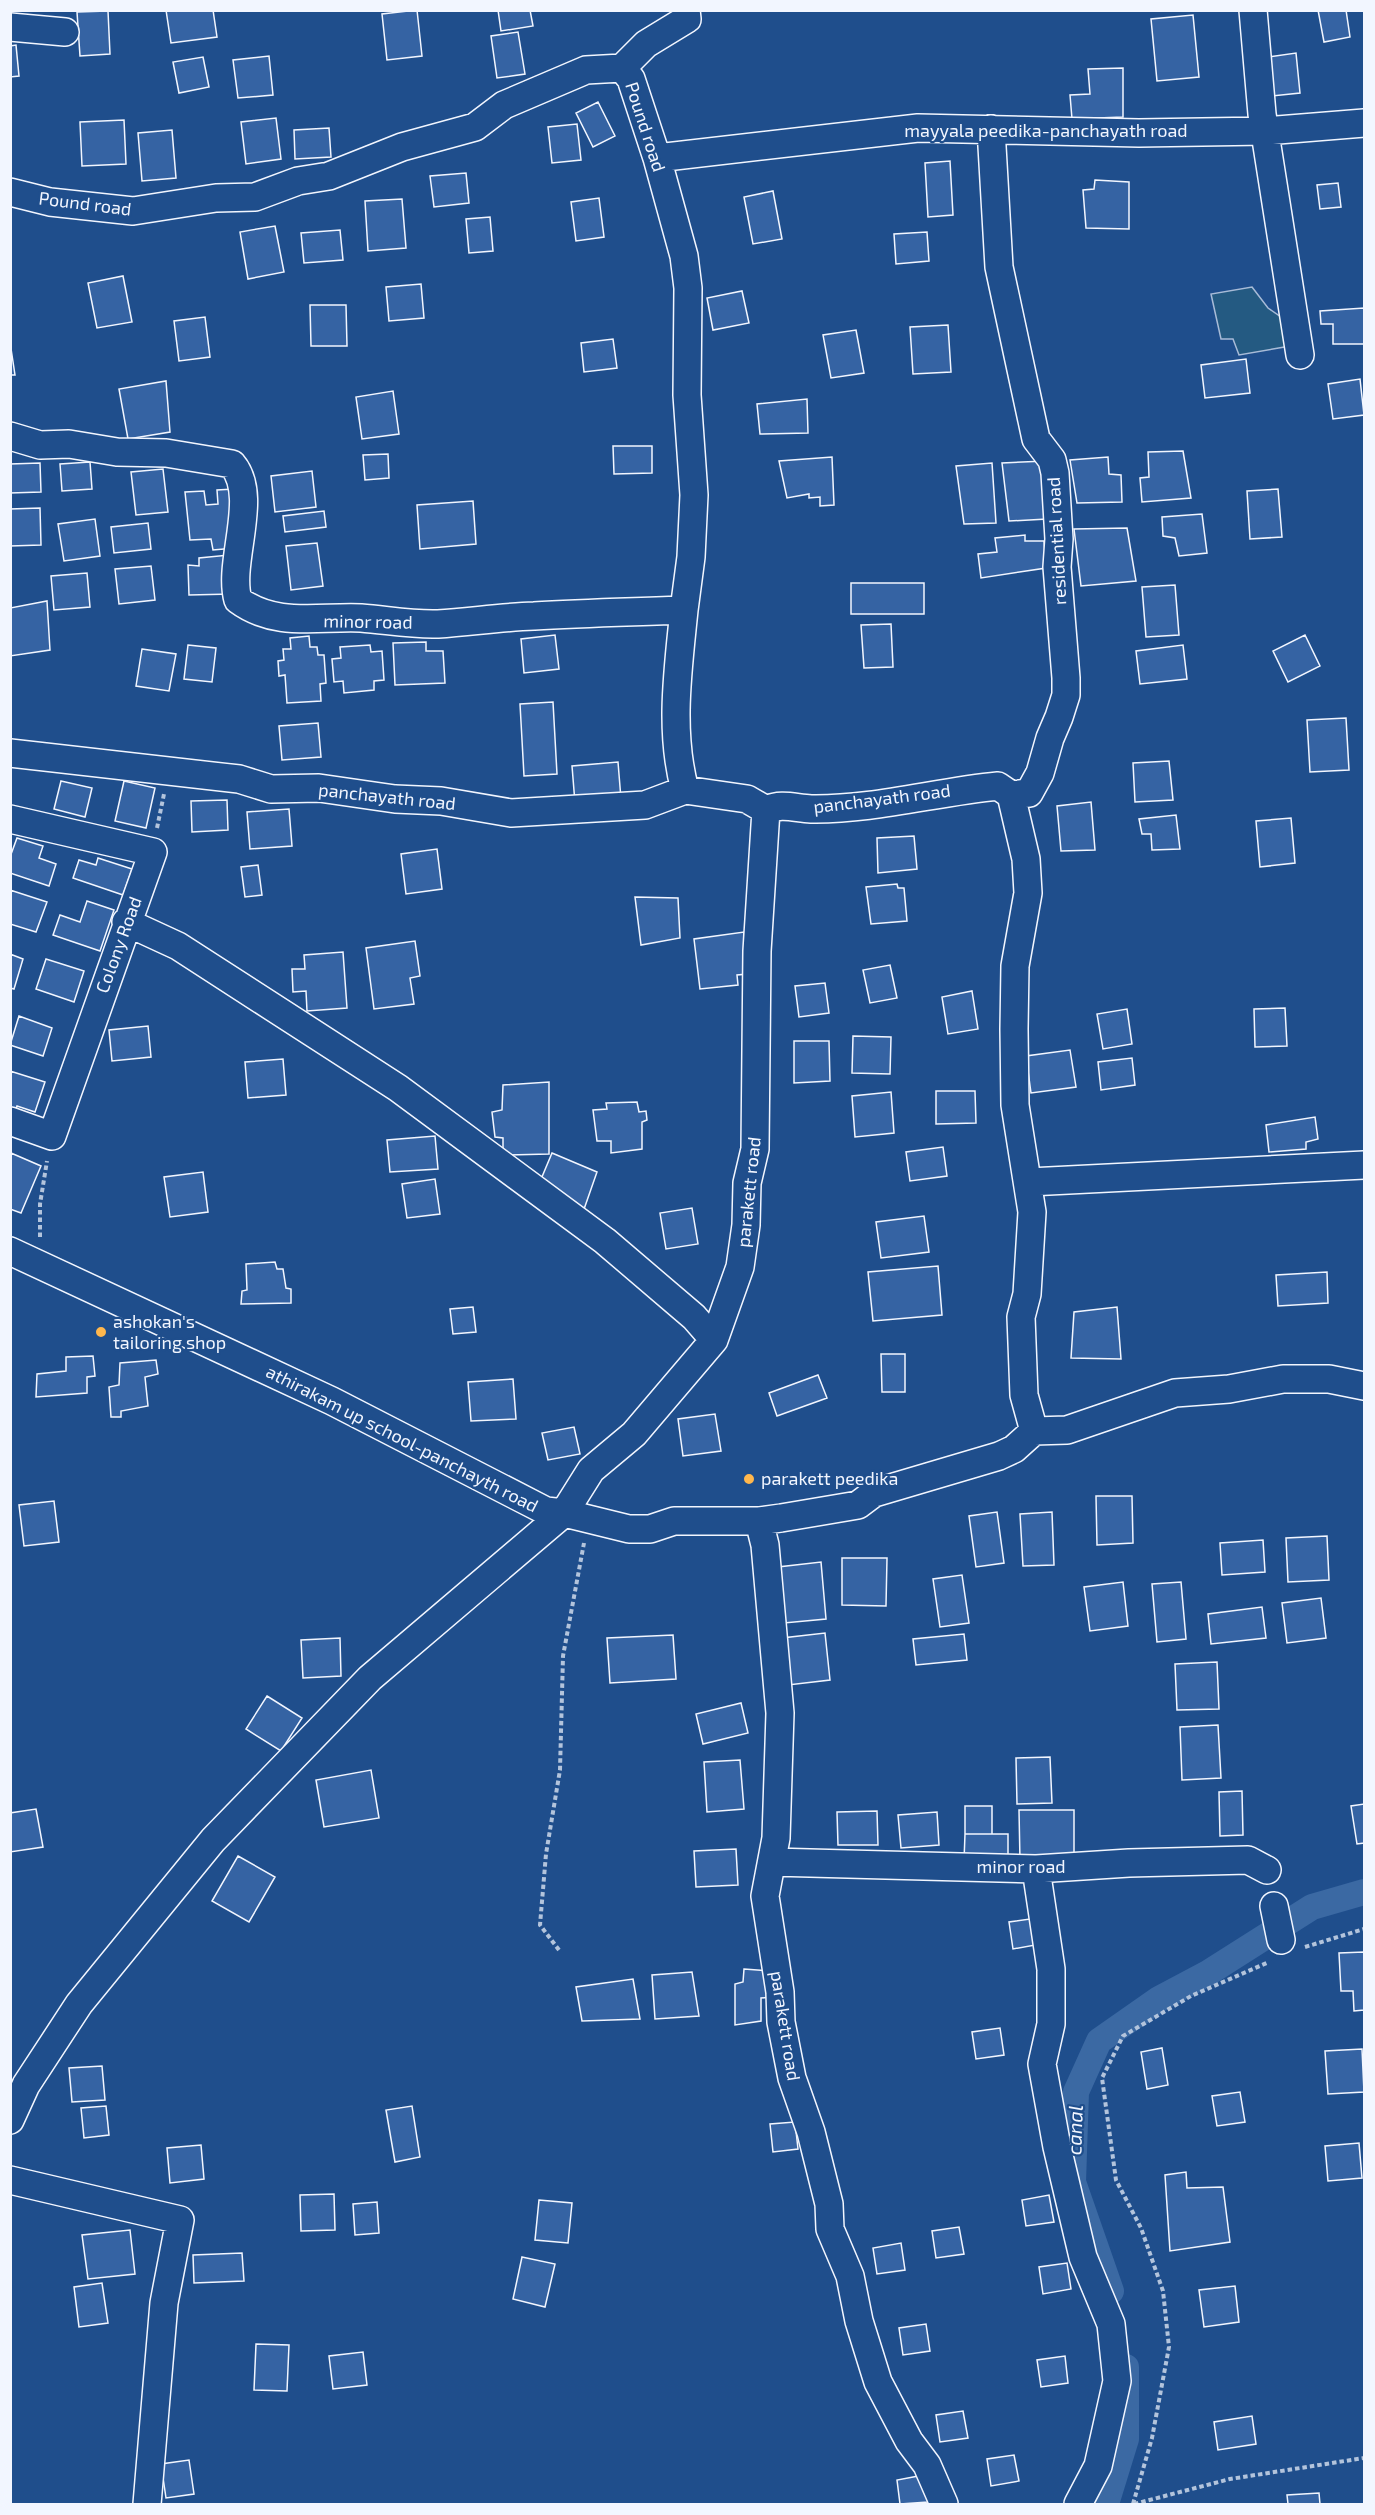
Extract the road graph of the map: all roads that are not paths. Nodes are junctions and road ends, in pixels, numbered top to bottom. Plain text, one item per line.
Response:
1 (686, 10) edge
2 (1253, 10) edge
3 (10, 27) edge
4 (65, 32) dead end
5 (622, 68) junction
6 (1365, 123) edge
7 (991, 129) junction
8 (1265, 131) junction
9 (657, 158) junction
10 (10, 192) edge
11 (1300, 355) dead end
12 (10, 436) edge
13 (684, 610) junction
14 (10, 753) edge
15 (685, 790) junction
16 (1011, 795) junction
17 (766, 810) junction
18 (10, 819) edge
19 (126, 922) junction
20 (10, 1121) edge
21 (1365, 1165) edge
22 (1029, 1182) junction
23 (10, 1251) edge
24 (714, 1340) junction
25 (1365, 1386) edge
26 (1034, 1431) junction
27 (577, 1515) junction
28 (759, 1521) junction
29 (772, 1862) junction
30 (1036, 1869) junction
31 (1267, 1870) dead end
32 (1274, 1906) dead end
33 (1277, 1950) road end
34 (10, 2120) edge
35 (10, 2181) edge
36 (147, 2505) edge
37 (944, 2505) edge
38 (1078, 2505) edge

1 - 5 street
2 - 8 street
3 - 4 street
5 - 9 street, Pound road
5 - 10 street, Pound road
6 - 8 street, mayyala peedika-panchayath road
7 - 8 street, mayyala peedika-panchayath road
7 - 9 street, mayyala peedika-panchayath road
7 - 16 street, residential road
8 - 11 street
9 - 13 street, Pound road
12 - 13 street, minor road
13 - 15 street
14 - 15 street, panchayath road
15 - 17 street, panchayath road
16 - 17 street, panchayath road
16 - 22 street
17 - 24 street, parakett road
18 - 19 street, Colony Road
19 - 20 street, Colony Road
19 - 24 street
21 - 22 street
22 - 26 street
23 - 27 street, athirakam up school-panchayth road
24 - 27 street, parakett road
25 - 26 street
26 - 28 street, athirakam up school-panchayth road
27 - 28 street, athirakam up school-panchayth road
27 - 34 street, parakett road
28 - 29 street, parakett road
29 - 30 street, minor road
29 - 37 street, parakett road
30 - 31 street, minor road
30 - 38 street
32 - 33 street
35 - 36 street

